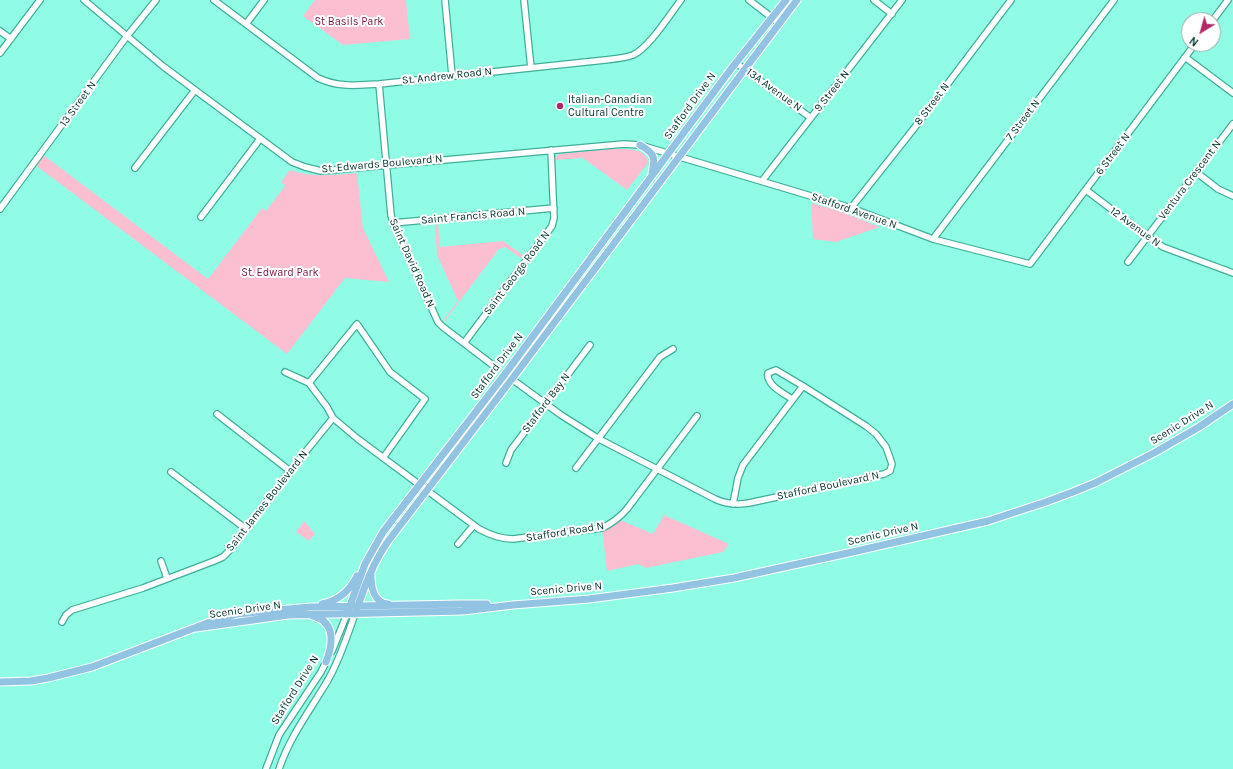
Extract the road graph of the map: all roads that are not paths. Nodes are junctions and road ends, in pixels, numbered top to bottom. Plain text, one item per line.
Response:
1 (40, 0) edge
2 (84, 0) edge
3 (156, 0) edge
4 (214, 0) edge
5 (264, 0) edge
6 (445, 0) edge
7 (524, 0) edge
8 (681, 0) edge
9 (749, 0) edge
10 (786, 0) edge
11 (797, 0) edge
12 (874, 0) edge
13 (902, 0) edge
14 (1011, 0) edge
15 (1114, 0) edge
16 (1228, 0) edge
17 (1219, 12) edge
18 (892, 14) junction
19 (772, 18) junction
20 (779, 23) junction
21 (246, 24) junction
22 (0, 31) edge
23 (127, 36) junction
24 (11, 39) junction
25 (1189, 52) edge
26 (0, 53) edge
27 (1185, 57) junction
28 (736, 63) junction
29 (531, 68) junction
30 (744, 69) junction
31 (452, 75) junction
32 (379, 84) junction
33 (195, 90) junction
34 (1233, 93) edge
35 (811, 118) junction
36 (1233, 124) edge
37 (260, 140) junction
38 (640, 145) junction
39 (551, 150) junction
40 (669, 153) junction
41 (679, 156) junction
42 (386, 164) junction
43 (135, 168) dead end
44 (1196, 172) junction
45 (651, 176) junction
46 (762, 181) junction
47 (1086, 190) junction
48 (1233, 196) edge
49 (554, 208) junction
50 (851, 208) junction
51 (0, 209) edge
52 (201, 217) dead end
53 (393, 223) junction
54 (1147, 236) junction
55 (933, 239) junction
56 (1128, 262) dead end
57 (1030, 264) joint
58 (1233, 273) edge
59 (464, 343) junction
60 (590, 345) dead end
61 (673, 349) dead end
62 (494, 366) dead end
63 (285, 372) dead end
64 (505, 374) junction
65 (512, 379) junction
66 (309, 383) junction
67 (803, 386) junction
68 (792, 399) junction
69 (546, 404) junction
70 (1233, 404) edge
71 (217, 414) dead end
72 (697, 416) dead end
73 (333, 418) junction
74 (599, 439) junction
75 (383, 458) junction
76 (506, 463) dead end
77 (576, 468) dead end
78 (657, 469) junction
79 (290, 471) junction
80 (171, 472) dead end
81 (420, 486) junction
82 (428, 491) junction
83 (733, 504) junction
84 (474, 526) junction
85 (246, 529) junction
86 (458, 544) dead end
87 (161, 561) dead end
88 (365, 564) junction
89 (372, 570) junction
90 (167, 578) junction
91 (396, 605) junction
92 (513, 605) junction
93 (349, 606) junction
94 (310, 607) junction
95 (356, 610) junction
96 (307, 614) junction
97 (347, 614) junction
98 (62, 622) dead end
99 (196, 628) junction
100 (326, 662) junction
101 (1, 682) edge
102 (266, 769) edge
103 (279, 769) edge

1 - 24 street
2 - 23 street, St. Edwards Boulevard N
3 - 23 street, 13 Street N
4 - 21 street, St. Andrew Road N
5 - 21 street
6 - 31 street
7 - 29 street
8 - 29 street, St. Andrew Road N
9 - 19 street
10 - 19 main road, Stafford Drive N
11 - 20 main road, Stafford Drive N
12 - 18 street
13 - 18 street, 9 Street N
14 - 50 street, 8 Street N
15 - 55 street, 7 Street N
16 - 17 street
18 - 35 street, 9 Street N
19 - 20 street
19 - 28 main road, Stafford Drive N
20 - 30 main road, Stafford Drive N
21 - 32 street, St. Andrew Road N
22 - 24 street
23 - 33 street, St. Edwards Boulevard N
23 - 51 street, 13 Street N
24 - 26 street
25 - 27 street, 6 Street N
27 - 34 street
27 - 47 street, 6 Street N
28 - 30 street, 13A Avenue N
28 - 40 main road, Stafford Drive N
29 - 31 street, St. Andrew Road N
30 - 35 street, 13A Avenue N
30 - 41 main road, Stafford Drive N
31 - 32 street, St. Andrew Road N
32 - 42 street, Saint David Road N
33 - 37 street, St. Edwards Boulevard N
33 - 43 street
35 - 46 street, 9 Street N
36 - 44 street, Ventura Crescent N
37 - 42 street, St. Edwards Boulevard N
37 - 52 street
38 - 39 street, St. Edwards Boulevard N
38 - 40 street, St. Edwards Boulevard N
38 - 45 main road
39 - 42 street, St. Edwards Boulevard N
39 - 49 street, Saint George Road N
40 - 41 street, St. Edwards Boulevard N
40 - 45 main road, Stafford Drive N
41 - 46 street, Stafford Avenue N
41 - 65 main road, Stafford Drive N
42 - 53 street, Saint David Road N
44 - 48 street
44 - 54 street, Ventura Crescent N
45 - 64 main road, Stafford Drive N
46 - 50 street, Stafford Avenue N
47 - 54 street, 12 Avenue N
47 - 57 street, 6 Street N
49 - 53 street, Saint Francis Road N
49 - 59 street, Saint George Road N
50 - 55 street, Stafford Avenue N
53 - 59 street, Saint David Road N
54 - 56 street, Ventura Crescent N
54 - 58 street, 12 Avenue N
55 - 57 street, Stafford Avenue N
59 - 62 street, Saint David Road N
60 - 69 street, Stafford Bay N
61 - 74 street
63 - 66 street
64 - 65 street, Stafford Boulevard N
64 - 81 main road, Stafford Drive N
65 - 69 street, Stafford Boulevard N
65 - 82 main road, Stafford Drive N
66 - 73 street
66 - 75 street
67 - 68 street
67 - 68 street, Stafford Boulevard N
67 - 83 street, Stafford Boulevard N
68 - 83 street
69 - 74 street, Stafford Boulevard N
69 - 76 street, Stafford Bay N
70 - 92 main road, Scenic Drive N
71 - 79 street
72 - 78 street
73 - 75 street
73 - 79 street, Saint James Boulevard N
74 - 77 street
74 - 78 street, Stafford Boulevard N
75 - 81 street
78 - 83 street, Stafford Boulevard N
78 - 84 street, Stafford Road N
79 - 85 street, Saint James Boulevard N
80 - 85 street
81 - 82 street, Stafford Road N
81 - 88 main road, Stafford Drive N
82 - 84 street, Stafford Road N
82 - 89 main road, Stafford Drive N
84 - 86 street
85 - 90 street, Saint James Boulevard N
87 - 90 street
88 - 93 main road, Stafford Drive N
88 - 94 main road
89 - 91 main road
89 - 95 main road, Stafford Drive N
90 - 98 street, Saint James Boulevard N
91 - 92 main road, Scenic Drive N
91 - 95 main road, Scenic Drive N
92 - 95 main road, Scenic Drive N
93 - 94 main road, Scenic Drive N
93 - 95 main road, Scenic Drive N
93 - 97 main road, Stafford Drive N
94 - 99 main road, Scenic Drive N
95 - 97 main road, Scenic Drive N
95 - 103 street, Stafford Drive N
96 - 97 main road, Scenic Drive N
96 - 99 main road, Scenic Drive N
96 - 100 main road
97 - 100 street, Stafford Drive N
99 - 101 main road, Scenic Drive N
100 - 102 street, Stafford Drive N

